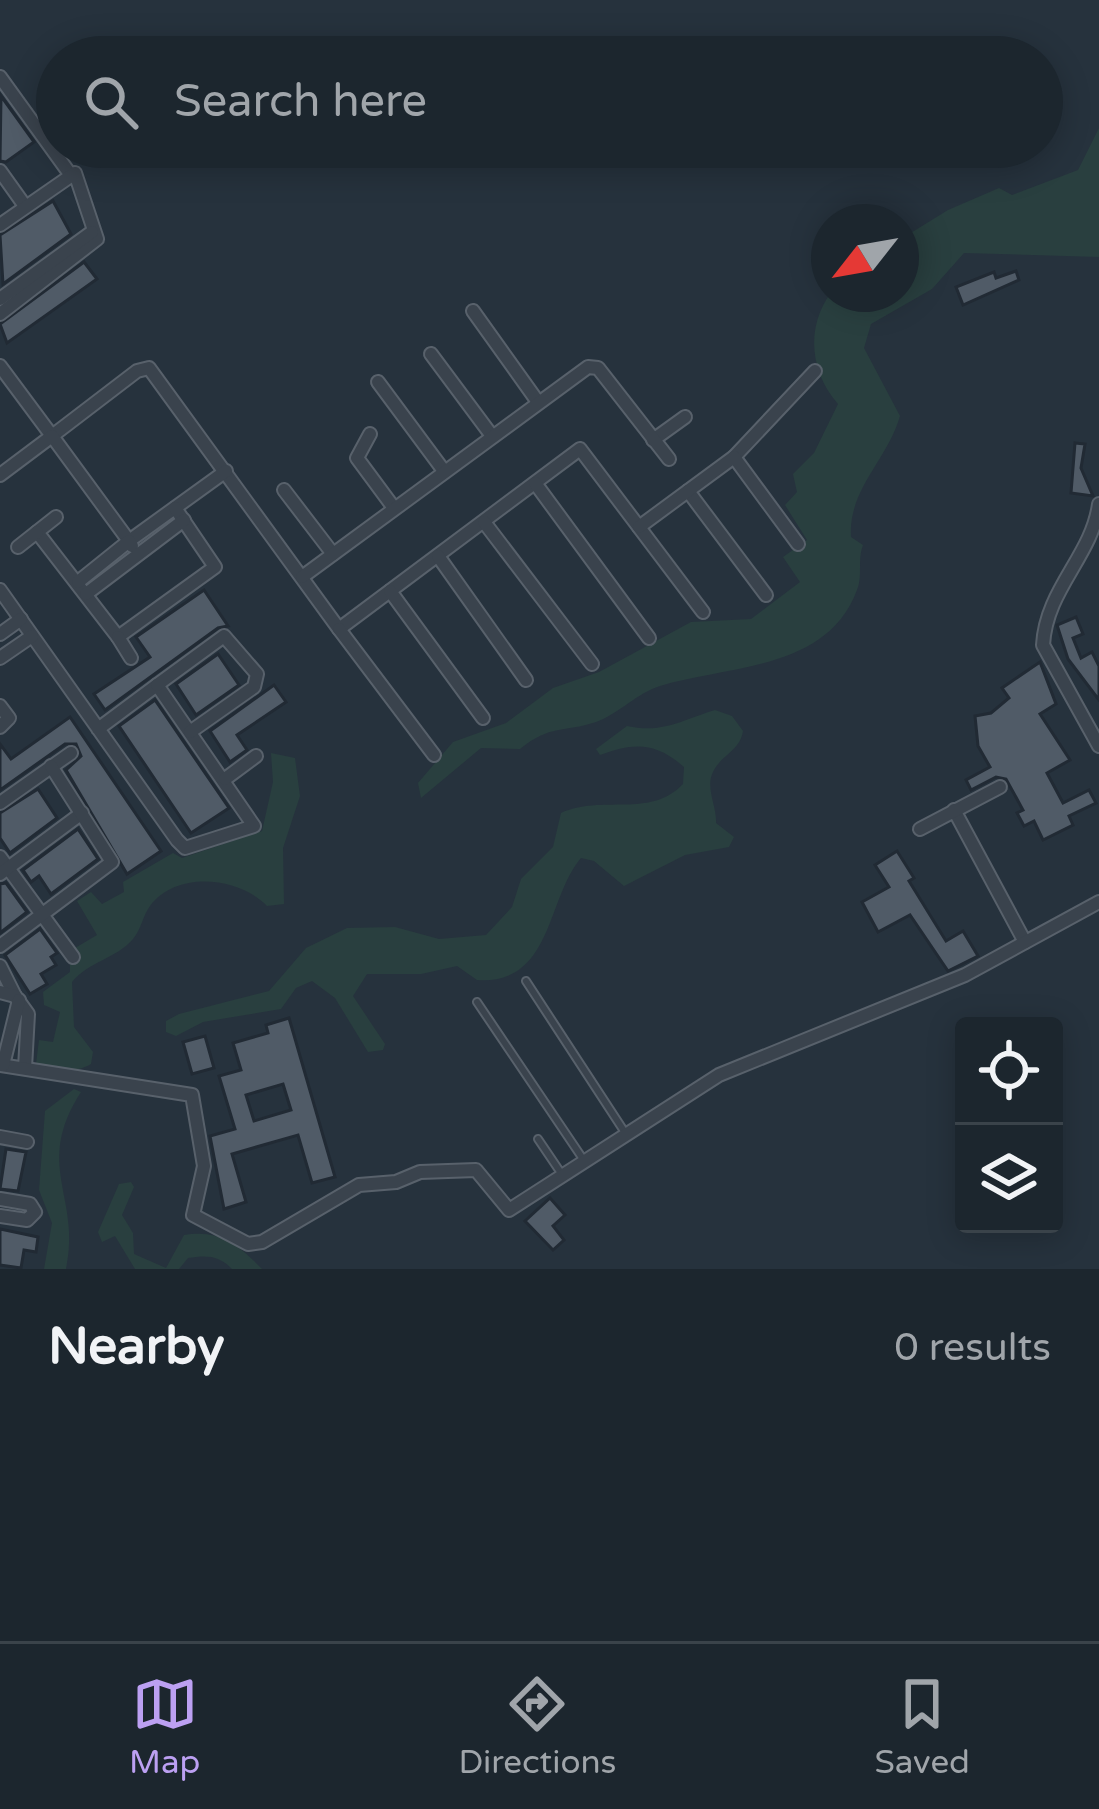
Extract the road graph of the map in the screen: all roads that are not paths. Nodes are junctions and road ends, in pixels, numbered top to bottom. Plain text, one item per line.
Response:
1 (0, 77) edge
2 (36, 127) edge
3 (66, 168) edge
4 (0, 171) edge
5 (70, 174) junction
6 (25, 206) junction
7 (0, 225) edge
8 (92, 232) junction
9 (0, 299) edge
10 (472, 311) dead end
11 (0, 314) edge
12 (430, 354) dead end
13 (0, 366) edge
14 (815, 371) dead end
15 (378, 382) dead end
16 (538, 402) junction
17 (685, 417) dead end
18 (370, 434) dead end
19 (52, 436) junction
20 (492, 436) junction
21 (653, 440) junction
22 (734, 457) junction
23 (669, 459) dead end
24 (226, 471) junction
25 (444, 471) junction
26 (0, 475) edge
27 (535, 483) junction
28 (284, 490) dead end
29 (688, 491) junction
30 (1099, 504) edge
31 (394, 508) junction
32 (179, 514) junction
33 (56, 518) dead end
34 (484, 522) junction
35 (639, 527) junction
36 (37, 532) junction
37 (798, 544) dead end
38 (18, 547) dead end
39 (134, 548) junction
40 (333, 554) junction
41 (437, 556) junction
42 (302, 577) junction
43 (82, 588) junction
44 (0, 590) edge
45 (390, 591) junction
46 (766, 595) dead end
47 (704, 612) dead end
48 (21, 620) junction
49 (339, 629) junction
50 (0, 634) edge
51 (32, 636) junction
52 (118, 637) junction
53 (650, 638) dead end
54 (0, 658) edge
55 (131, 658) dead end
56 (592, 664) dead end
57 (526, 680) dead end
58 (157, 685) junction
59 (0, 706) edge
60 (483, 718) dead end
61 (0, 727) edge
62 (98, 729) junction
63 (190, 732) junction
64 (1099, 746) edge
65 (71, 753) dead end
66 (434, 755) dead end
67 (256, 756) dead end
68 (51, 766) junction
69 (225, 779) junction
70 (1000, 787) dead end
71 (0, 803) edge
72 (954, 810) junction
73 (82, 813) junction
74 (920, 829) dead end
75 (3, 866) edge
76 (1099, 902) edge
77 (43, 915) junction
78 (1025, 942) junction
79 (0, 946) edge
80 (73, 956) dead end
81 (0, 966) edge
82 (526, 981) dead end
83 (0, 992) edge
84 (17, 998) junction
85 (477, 1002) dead end
86 (2, 1065) edge
87 (25, 1068) junction
88 (624, 1132) junction
89 (0, 1137) edge
90 (538, 1139) dead end
91 (27, 1142) dead end
92 (583, 1159) junction
93 (561, 1173) junction
94 (0, 1199) edge
95 (0, 1216) edge

1 - 2 street
3 - 5 street
4 - 6 street
5 - 6 street
5 - 8 street
6 - 7 street
8 - 9 street
8 - 11 street
10 - 16 street
12 - 20 street
13 - 19 street
14 - 22 street
15 - 25 street
16 - 20 street
16 - 21 street
17 - 21 street
18 - 31 street
19 - 24 street
19 - 26 street
19 - 39 street
20 - 25 street
21 - 23 street
22 - 29 street
22 - 37 street
24 - 32 street
24 - 42 street
25 - 31 street
27 - 34 street
27 - 35 street
27 - 53 street
28 - 40 street
29 - 35 street
29 - 46 street
30 - 64 street
31 - 40 street
32 - 39 street
32 - 52 street
33 - 36 street
34 - 41 street
34 - 56 street
35 - 47 street
36 - 38 street
36 - 43 street
39 - 43 street
40 - 42 street
41 - 45 street
41 - 57 street
42 - 49 street
43 - 52 street
44 - 48 street
45 - 49 street
45 - 60 street
48 - 50 street
48 - 51 street
49 - 66 street
51 - 54 street
51 - 62 street
52 - 55 street
58 - 62 street
58 - 63 street
58 - 63 street
59 - 61 street
62 - 69 street
63 - 69 street
65 - 68 street
67 - 69 street
68 - 71 street
68 - 73 street
70 - 72 street
72 - 74 street
72 - 78 street
73 - 75 street
73 - 77 street
75 - 77 street
76 - 78 street
77 - 79 street
77 - 80 street
78 - 88 street
81 - 84 street
82 - 88 lane
83 - 84 street
84 - 86 street
84 - 87 street
85 - 92 lane
86 - 87 street
87 - 93 street
88 - 92 street
89 - 91 street
90 - 93 lane
92 - 93 street
94 - 95 street

